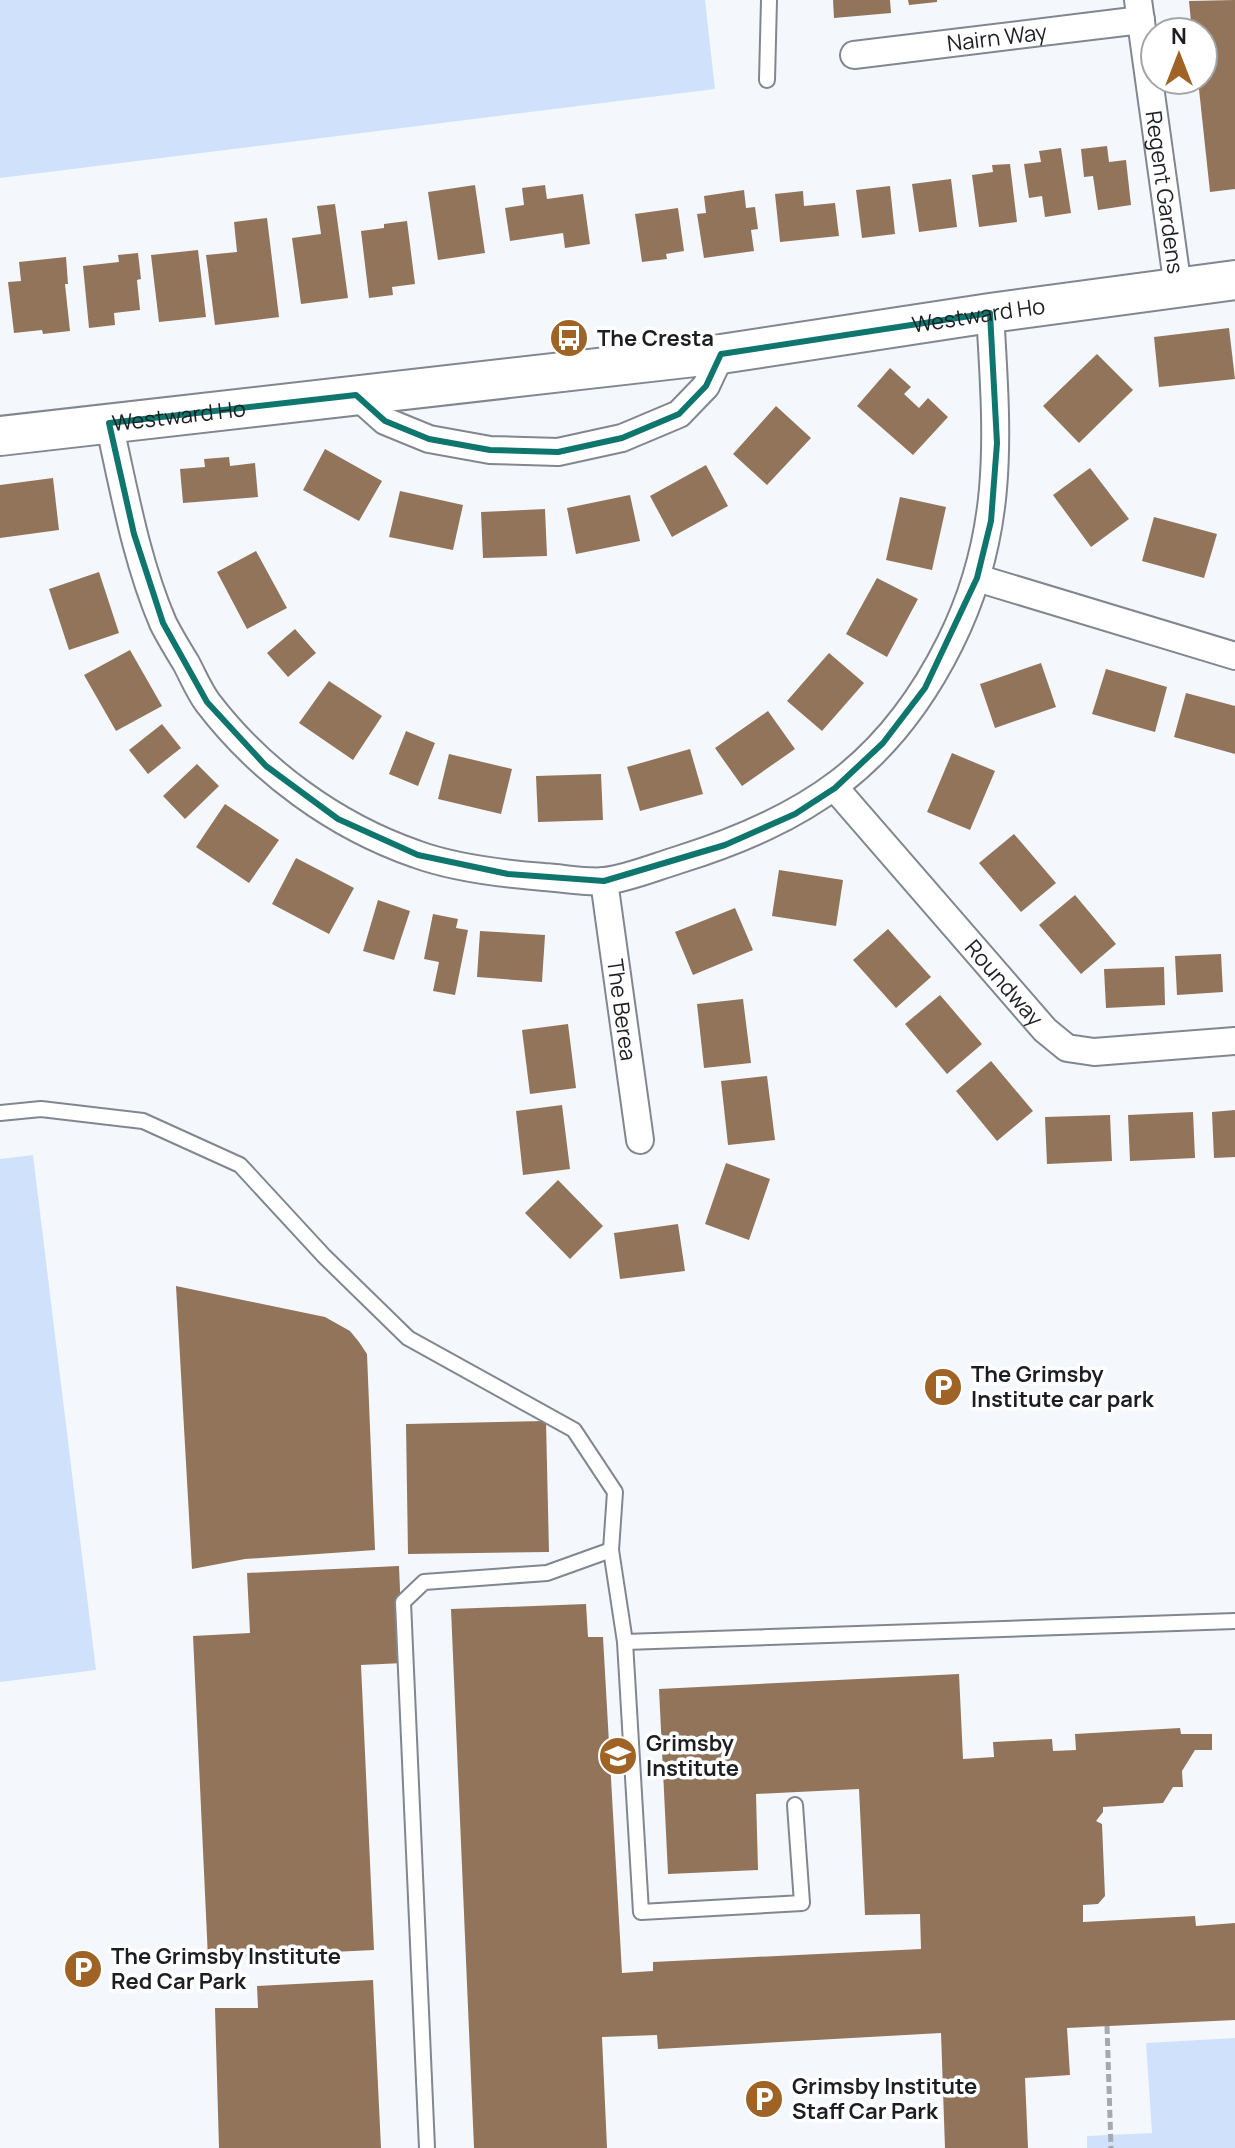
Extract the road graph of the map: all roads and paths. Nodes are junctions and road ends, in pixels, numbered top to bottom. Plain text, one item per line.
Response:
1 (769, 0) edge
2 (1140, 10) edge
3 (854, 55) dead end
4 (767, 80) dead end
5 (1235, 280) edge
6 (1178, 288) junction
7 (990, 313) junction
8 (721, 354) junction
9 (356, 395) junction
10 (109, 423) junction
11 (0, 436) edge
12 (977, 578) junction
13 (1235, 656) edge
14 (835, 788) junction
15 (604, 881) junction
16 (1235, 1041) edge
17 (0, 1113) edge
18 (640, 1140) dead end
19 (611, 1550) junction
20 (1235, 1621) edge
21 (625, 1642) junction
22 (795, 1805) dead end
23 (1107, 2026) dead end
24 (427, 2148) edge
25 (1111, 2148) edge

1 - 4 lane
2 - 3 street, Nairn Way
2 - 6 street, Regent Gardens
5 - 6 street, Westward Ho
6 - 7 street, Westward Ho
7 - 8 street, Westward Ho
7 - 12 street
8 - 9 street, Westward Ho
8 - 9 street
9 - 10 street, Westward Ho
10 - 11 street, Westward Ho
10 - 15 street
12 - 13 street
12 - 14 street
14 - 15 street
14 - 16 street, Roundway
15 - 18 street, The Berea
17 - 19 lane
19 - 21 lane
19 - 24 lane
20 - 21 lane
21 - 22 lane
23 - 25 path

